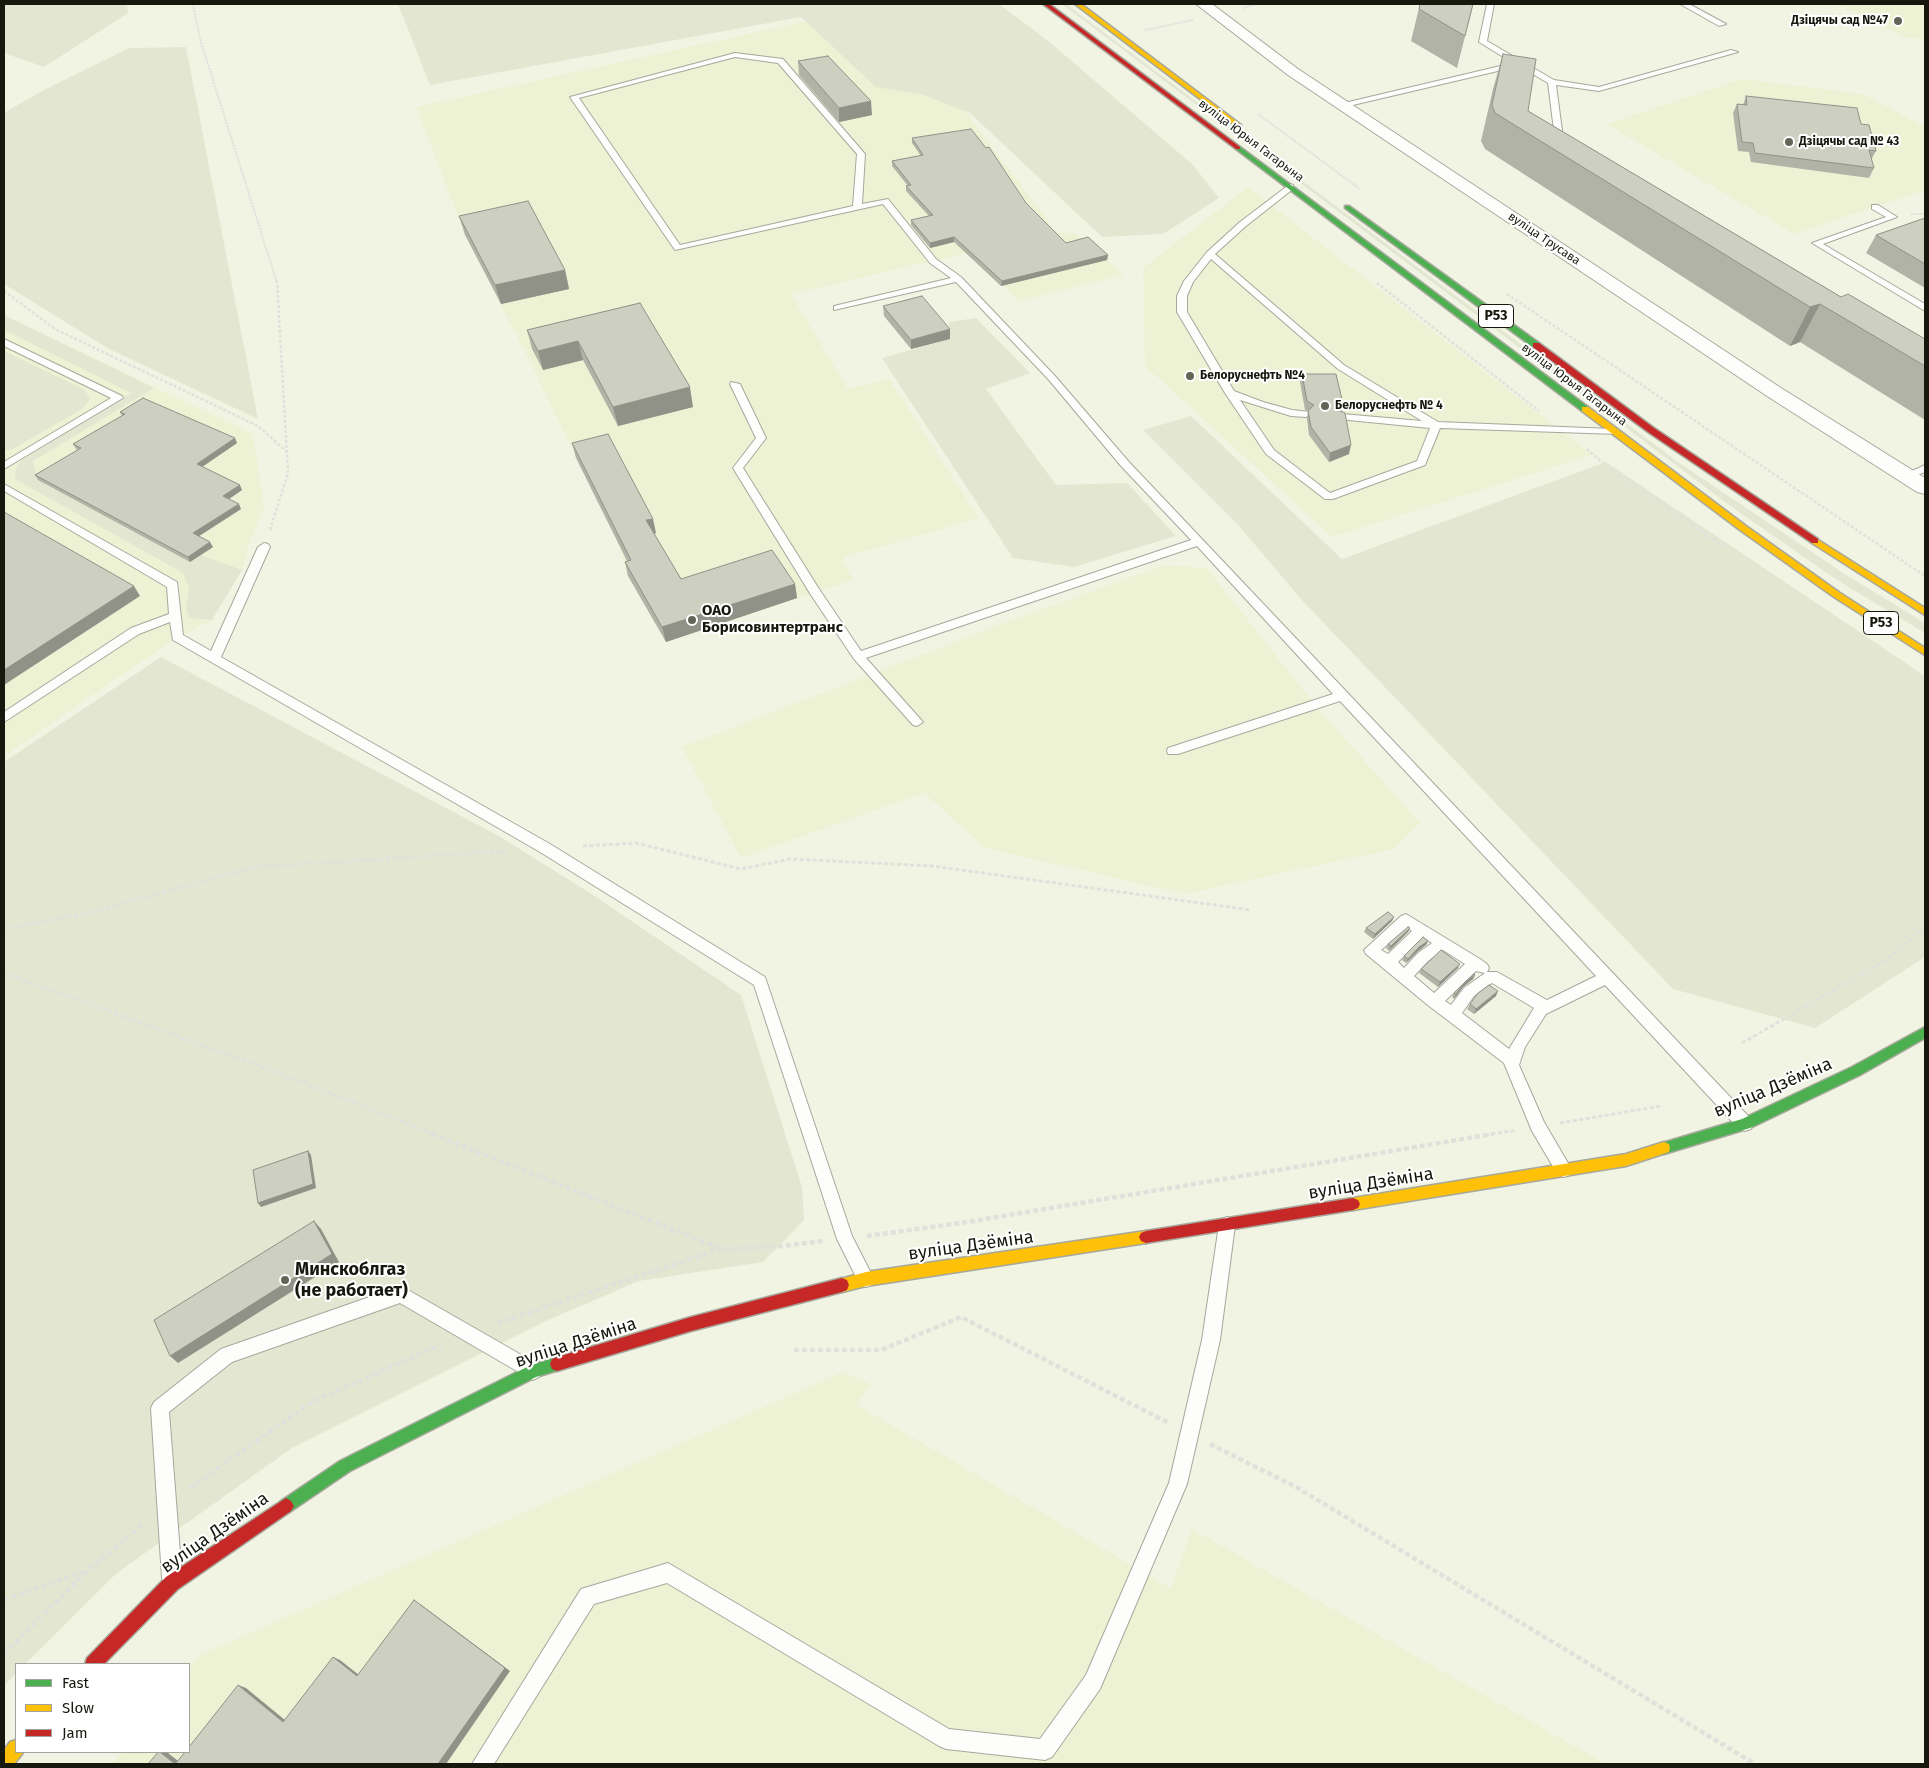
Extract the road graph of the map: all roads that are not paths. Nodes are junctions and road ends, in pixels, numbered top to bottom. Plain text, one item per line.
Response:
1 (1046, 4) edge
2 (1078, 4) edge
3 (1203, 4) edge
4 (1490, 4) edge
5 (1684, 4) edge
6 (1722, 24) dead end
7 (1734, 52) dead end
8 (1518, 63) junction
9 (1552, 82) junction
10 (1343, 106) junction
11 (1249, 133) dead end
12 (1562, 158) edge
13 (1290, 187) junction
14 (1334, 198) dead end
15 (1875, 206) dead end
16 (857, 208) junction
17 (1210, 254) junction
18 (958, 279) junction
19 (837, 308) dead end
20 (1925, 308) edge
21 (4, 342) edge
22 (735, 384) dead end
23 (1230, 392) junction
24 (1306, 414) edge
25 (1342, 417) edge
26 (1436, 426) junction
27 (1613, 432) junction
28 (4, 466) edge
29 (1907, 470) edge
30 (4, 487) edge
31 (1925, 487) edge
32 (1199, 541) junction
33 (264, 548) road end
34 (1925, 612) edge
35 (175, 616) junction
36 (1925, 652) edge
37 (858, 656) junction
38 (214, 658) junction
39 (1342, 696) junction
40 (4, 718) edge
41 (917, 722) dead end
42 (1173, 751) dead end
43 (1422, 930) junction
44 (1443, 942) junction
45 (1389, 963) junction
46 (1475, 963) junction
47 (1492, 976) junction
48 (1405, 977) junction
49 (1606, 978) junction
50 (1434, 1002) junction
51 (1546, 1007) junction
52 (1453, 1014) junction
53 (1925, 1032) edge
54 (1512, 1060) junction
55 (1744, 1124) junction
56 (1564, 1170) junction
57 (1227, 1225) junction
58 (866, 1279) junction
59 (534, 1371) junction
60 (172, 1583) junction
61 (93, 1663) edge
62 (15, 1749) edge
63 (4, 1763) edge
64 (482, 1764) edge

1 - 13 main road, вуліца Юрыя Гагарына / Р53
2 - 11 main road, вуліца Юрыя Гагарына
3 - 10 street, вуліца Трусава
4 - 8 lane
5 - 6 lane
7 - 9 lane
8 - 9 lane
8 - 10 lane
9 - 12 lane
10 - 29 street, вуліца Трусава
13 - 17 lane
13 - 27 main road, вуліца Юрыя Гагарына / Р53
14 - 34 main road, вуліца Юрыя Гагарына / Р53
15 - 20 lane
16 - 16 lane
16 - 18 lane
17 - 23 lane
17 - 26 lane
18 - 19 lane
18 - 32 lane
21 - 28 lane
22 - 37 lane
23 - 24 lane
23 - 26 lane
25 - 26 lane
26 - 27 lane
27 - 36 main road, вуліца Юрыя Гагарына / Р53
29 - 31 street, вуліца Трусава
30 - 35 lane
32 - 37 lane
32 - 39 lane
33 - 38 lane
35 - 38 lane
35 - 40 lane
37 - 41 lane
38 - 58 lane
39 - 42 lane
39 - 49 lane
43 - 44 lane
43 - 45 lane
43 - 45 lane
44 - 46 lane
44 - 48 lane
45 - 48 lane
46 - 47 lane
46 - 50 lane
47 - 51 lane
47 - 52 lane
48 - 50 lane
49 - 51 lane
49 - 55 lane
50 - 52 lane
51 - 54 lane
52 - 54 lane
53 - 55 main road, вуліца Дзёміна
54 - 56 lane
55 - 56 main road, вуліца Дзёміна
56 - 57 main road, вуліца Дзёміна
57 - 58 main road, вуліца Дзёміна
57 - 64 lane
58 - 59 main road, вуліца Дзёміна
59 - 60 main road, вуліца Дзёміна
59 - 60 lane
60 - 61 main road, вуліца Дзёміна
62 - 63 main road

